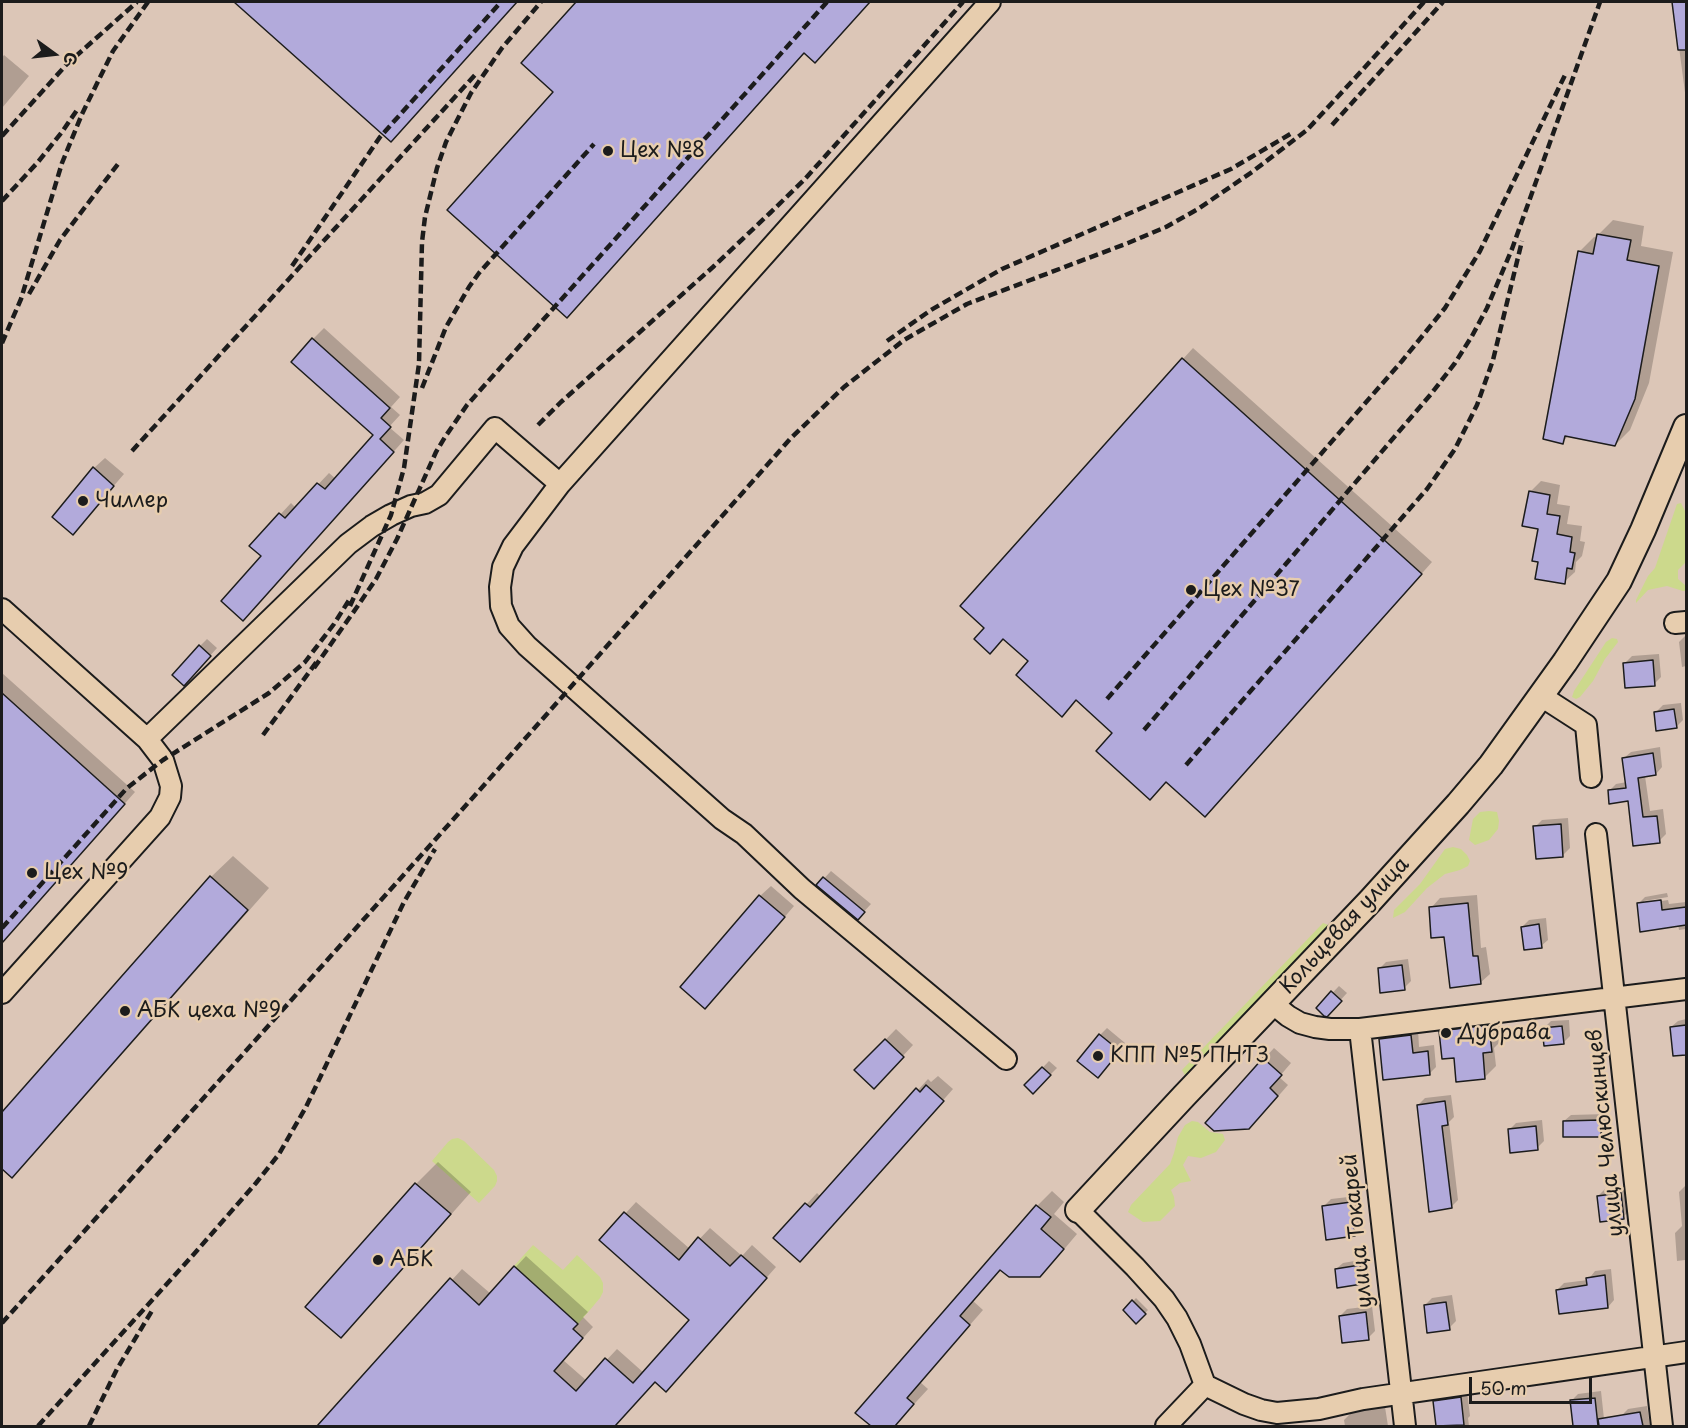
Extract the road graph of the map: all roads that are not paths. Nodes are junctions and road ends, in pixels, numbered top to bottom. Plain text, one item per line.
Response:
1 (990, 2) edge
2 (1686, 427) edge
3 (560, 484) junction
4 (2, 609) edge
5 (1541, 696) junction
6 (147, 739) junction
7 (1591, 777) dead end
8 (1596, 834) dead end
9 (1686, 989) edge
10 (2, 993) edge
11 (1616, 999) junction
12 (1272, 1004) junction
13 (1360, 1029) junction
14 (1006, 1059) dead end
15 (1078, 1210) joint
16 (1686, 1352) edge
17 (1654, 1358) junction
18 (1205, 1385) junction
19 (1401, 1393) junction
20 (1166, 1426) edge
21 (1405, 1426) edge
22 (1662, 1426) edge

1 - 3 street
2 - 5 street, Кольцевая улица
3 - 6 street
3 - 14 street
4 - 6 street
5 - 7 street
5 - 12 street, Кольцевая улица
6 - 10 street
8 - 11 street, улица Челюскинцев
9 - 11 street
11 - 13 street
11 - 17 street, улица Челюскинцев
12 - 13 street
12 - 15 street, Кольцевая улица
13 - 19 street, улица Токарей
15 - 18 street, Кольцевая улица
16 - 17 street
17 - 19 street
17 - 22 street, улица Челюскинцев
18 - 19 street
18 - 20 street
19 - 21 street, улица Токарей

